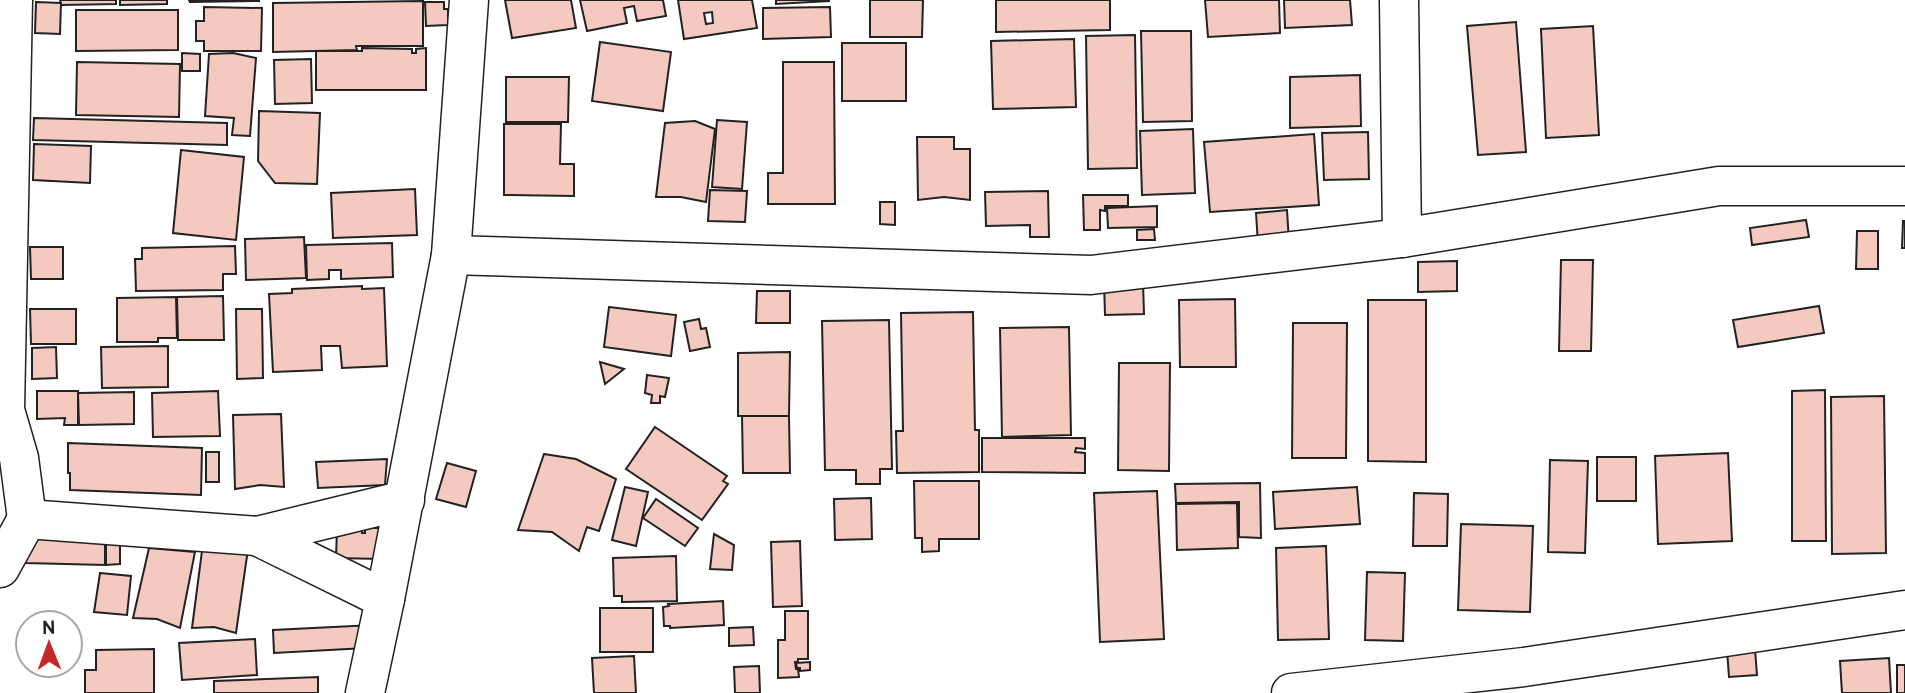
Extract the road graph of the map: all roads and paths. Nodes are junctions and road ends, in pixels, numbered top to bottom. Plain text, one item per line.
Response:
1 (13, 0) edge
2 (469, 0) edge
3 (1399, 0) edge
4 (1905, 186) edge
5 (1402, 238) junction
6 (452, 254) junction
7 (3, 409) edge
8 (405, 500) junction
9 (27, 519) junction
10 (257, 536) junction
11 (0, 568) edge
12 (385, 600) junction
13 (1905, 610) edge
14 (365, 693) edge
15 (1291, 693) edge

1 - 7 street
2 - 6 street
3 - 5 street
4 - 5 street
5 - 6 street
6 - 8 street
7 - 9 street
8 - 10 street
8 - 12 street
9 - 10 street
9 - 11 street
10 - 12 street
12 - 14 street
13 - 15 street

